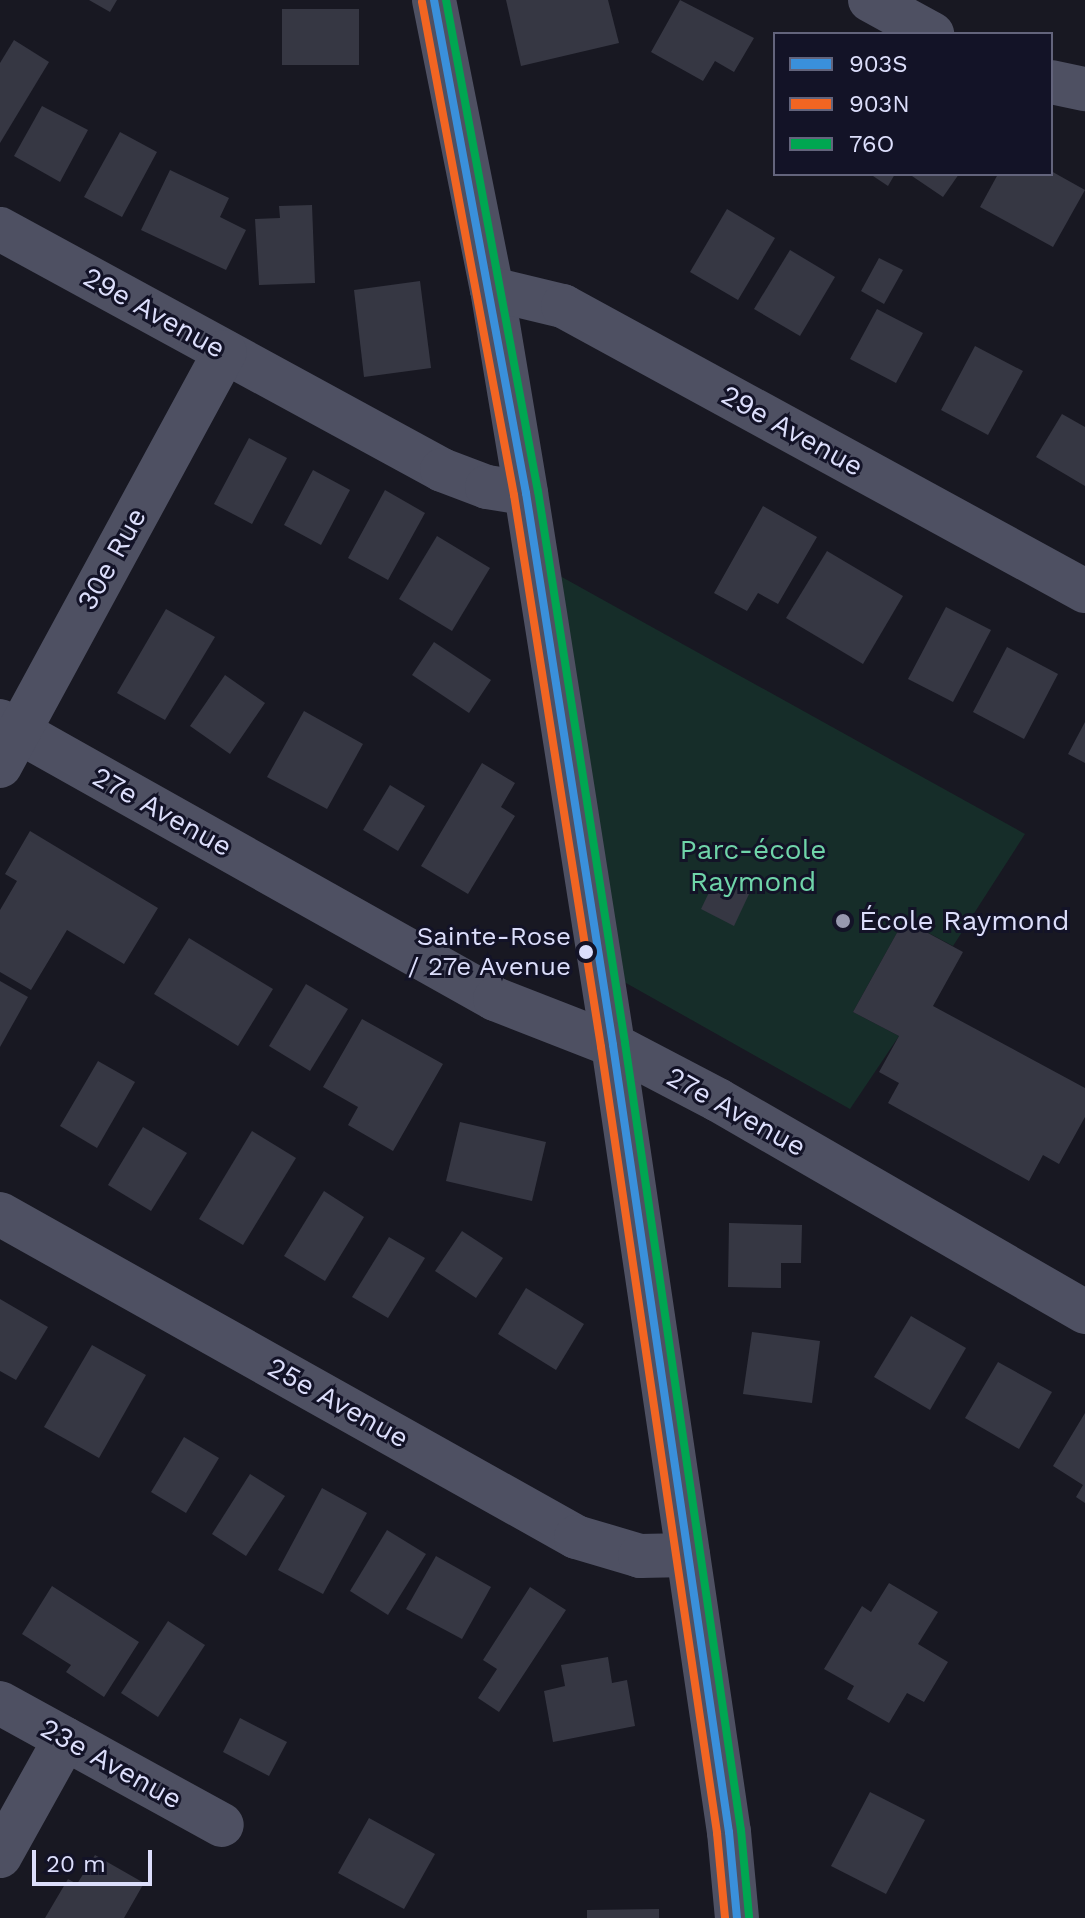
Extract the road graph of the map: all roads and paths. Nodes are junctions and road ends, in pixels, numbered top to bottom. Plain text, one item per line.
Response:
1 (434, 0) edge
2 (870, 0) edge
3 (928, 32) edge
4 (1053, 82) edge
5 (1085, 89) edge
6 (0, 229) edge
7 (492, 289) junction
8 (225, 352) junction
9 (526, 493) junction
10 (1085, 591) edge
11 (6, 739) edge
12 (613, 1045) junction
13 (0, 1214) edge
14 (1085, 1312) edge
15 (688, 1555) junction
16 (0, 1703) edge
17 (65, 1739) junction
18 (222, 1825) dead end
19 (0, 1856) edge
20 (737, 1918) edge

1 - 7 street
2 - 3 street
4 - 5 street
6 - 8 street, 29e Avenue
7 - 9 street
7 - 10 street, 29e Avenue
8 - 9 street, 29e Avenue
8 - 11 street, 30e Rue
9 - 12 street
11 - 12 street, 27e Avenue
12 - 14 street, 27e Avenue
12 - 15 street
13 - 15 street, 25e Avenue
15 - 20 street
16 - 17 street, 23e Avenue
17 - 18 street, 23e Avenue
17 - 19 street

